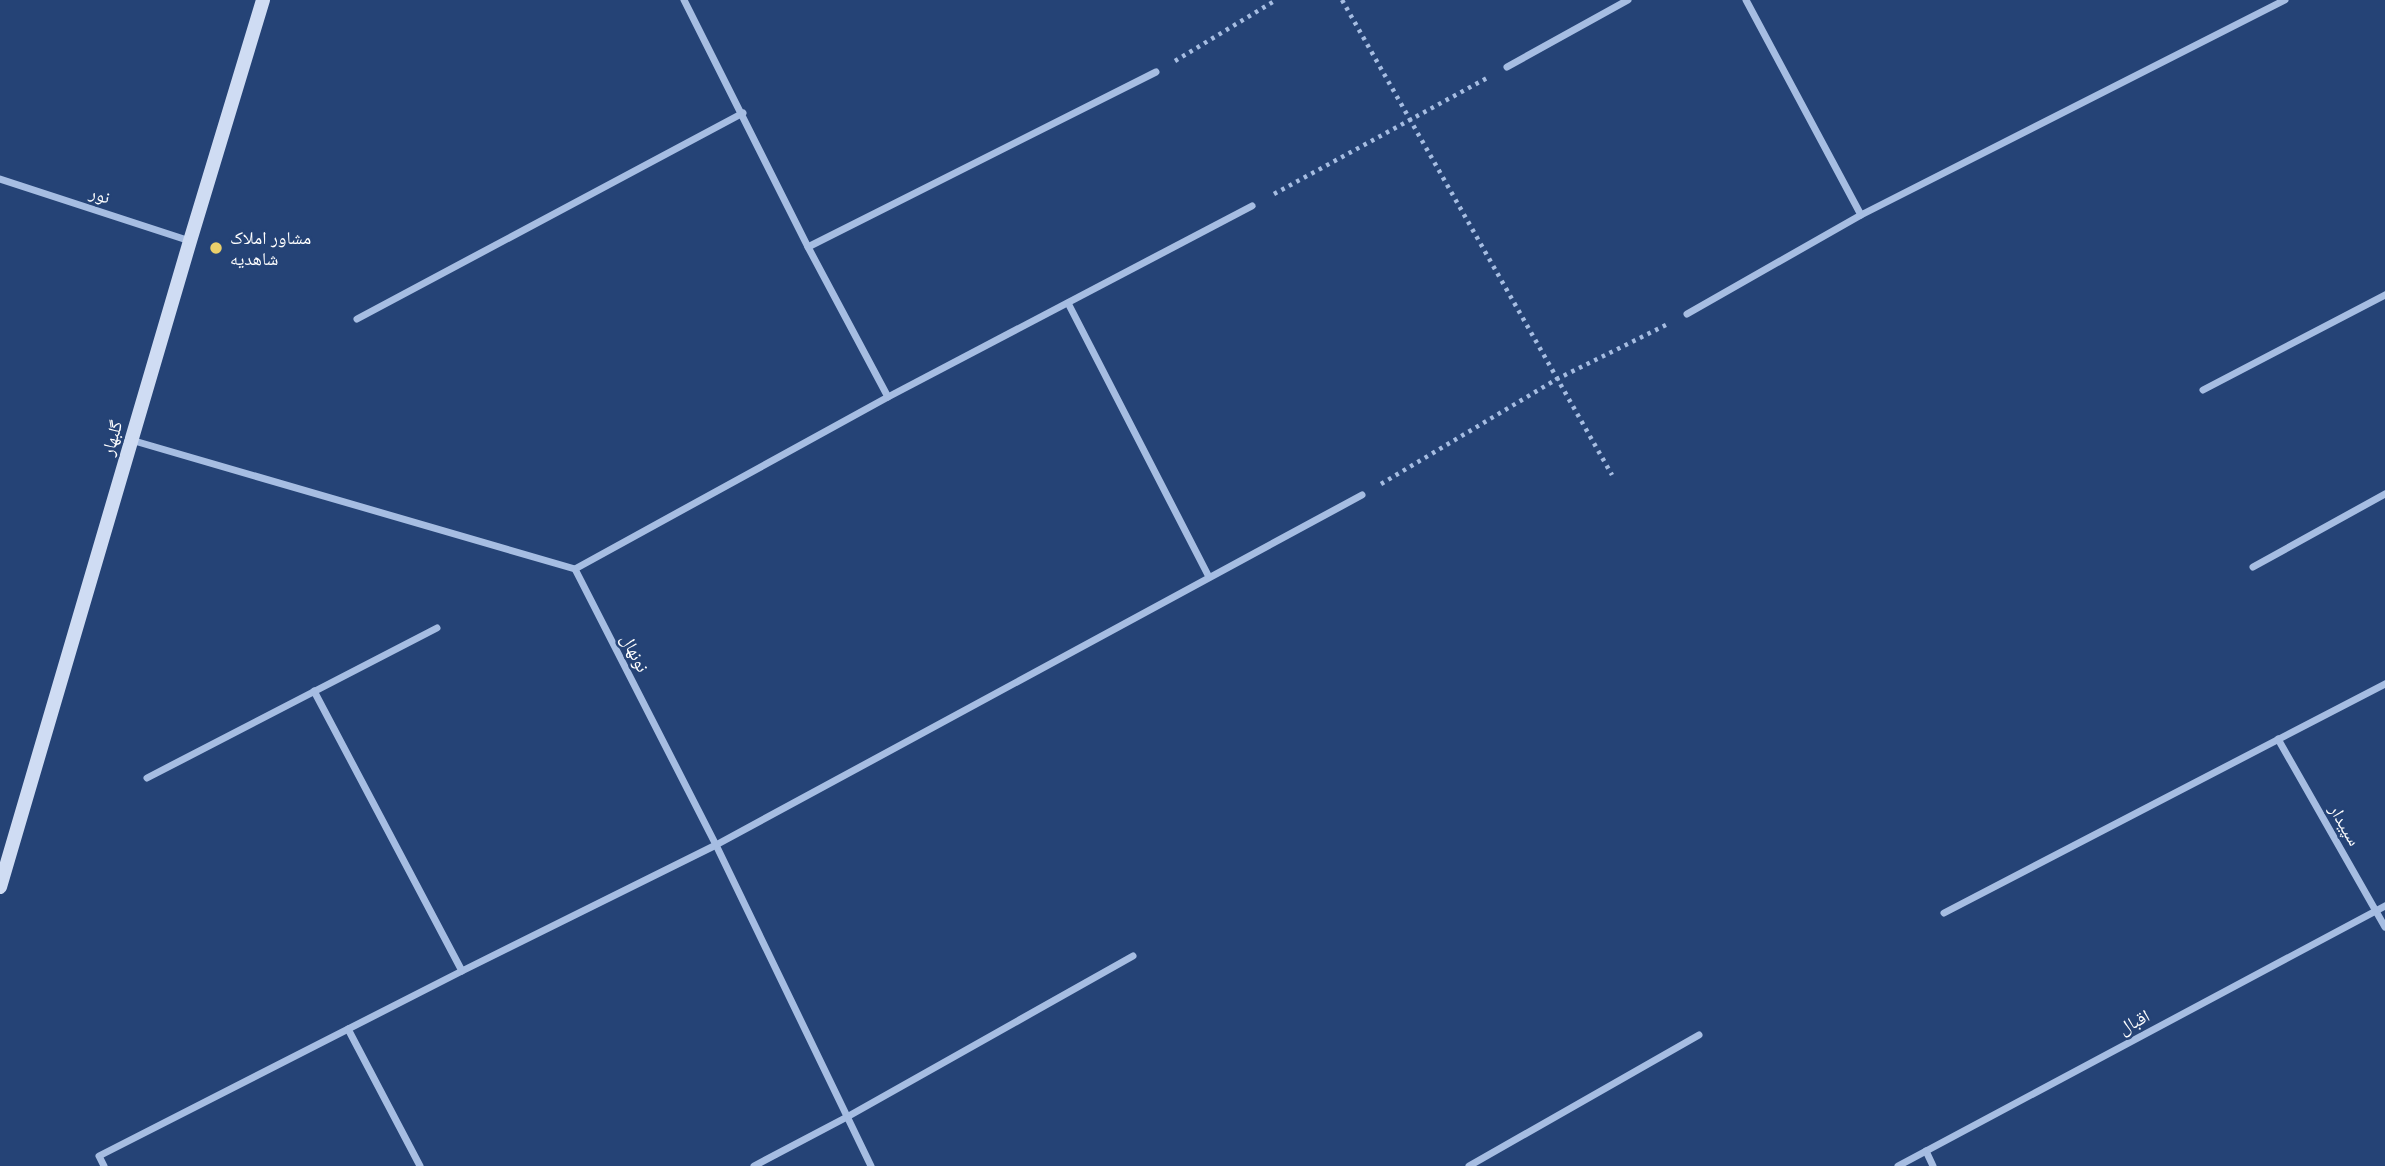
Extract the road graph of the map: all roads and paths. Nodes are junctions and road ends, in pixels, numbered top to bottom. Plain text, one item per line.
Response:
1 (263, 0) edge
2 (684, 0) edge
3 (1276, 0) edge
4 (1342, 0) edge
5 (1628, 0) edge
6 (1746, 0) edge
7 (2285, 0) edge
8 (1507, 67) joint
9 (1156, 72) joint
10 (743, 113) junction
11 (1411, 121) junction
12 (0, 179) edge
13 (1252, 206) joint
14 (1861, 215) junction
15 (190, 241) junction
16 (808, 247) junction
17 (2385, 295) edge
18 (1068, 303) junction
19 (1687, 314) joint
20 (357, 319) dead end
21 (1557, 379) junction
22 (2203, 390) dead end
23 (888, 397) junction
24 (131, 440) junction
25 (1612, 475) dead end
26 (2385, 494) edge
27 (1362, 495) joint
28 (2253, 567) dead end
29 (575, 569) junction
30 (1209, 577) junction
31 (437, 628) dead end
32 (2385, 684) edge
33 (314, 691) junction
34 (2278, 739) junction
35 (146, 778) dead end
36 (716, 845) junction
37 (0, 887) edge
38 (2385, 906) edge
39 (2376, 911) junction
40 (1944, 913) dead end
41 (2385, 927) edge
42 (1133, 956) dead end
43 (462, 971) junction
44 (348, 1029) junction
45 (1699, 1035) dead end
46 (847, 1117) junction
47 (1926, 1151) junction
48 (104, 1166) edge
49 (421, 1166) edge
50 (754, 1166) edge
51 (870, 1166) edge
52 (1469, 1166) edge
53 (1898, 1166) edge
54 (1933, 1166) edge

1 - 15 street, گلبهار
2 - 10 street
3 - 9 path
4 - 11 path
5 - 8 street
6 - 14 street
7 - 14 street
8 - 11 path
9 - 16 street
10 - 16 street
10 - 20 street
11 - 13 path
11 - 21 path
12 - 15 street, نور
13 - 18 street
14 - 19 street
15 - 24 street, گلبهار
16 - 23 street
17 - 22 street
18 - 23 street
18 - 30 street
19 - 21 path
21 - 25 path
21 - 27 path
23 - 29 street
24 - 29 street
24 - 37 street, گلبهار
26 - 28 street
27 - 30 street
29 - 36 street, نونهال
30 - 36 street
31 - 33 street
32 - 34 street
33 - 35 street
33 - 43 street
34 - 39 street, سپیدار
34 - 40 street
36 - 43 street
36 - 46 street, نونهال
38 - 39 street, اقبال
39 - 41 street, سپیدار
39 - 47 street, اقبال
42 - 46 street
43 - 44 street
44 - 48 street
44 - 49 street
45 - 52 street
46 - 50 street
46 - 51 street, نونهال
47 - 53 street, اقبال
47 - 54 street

